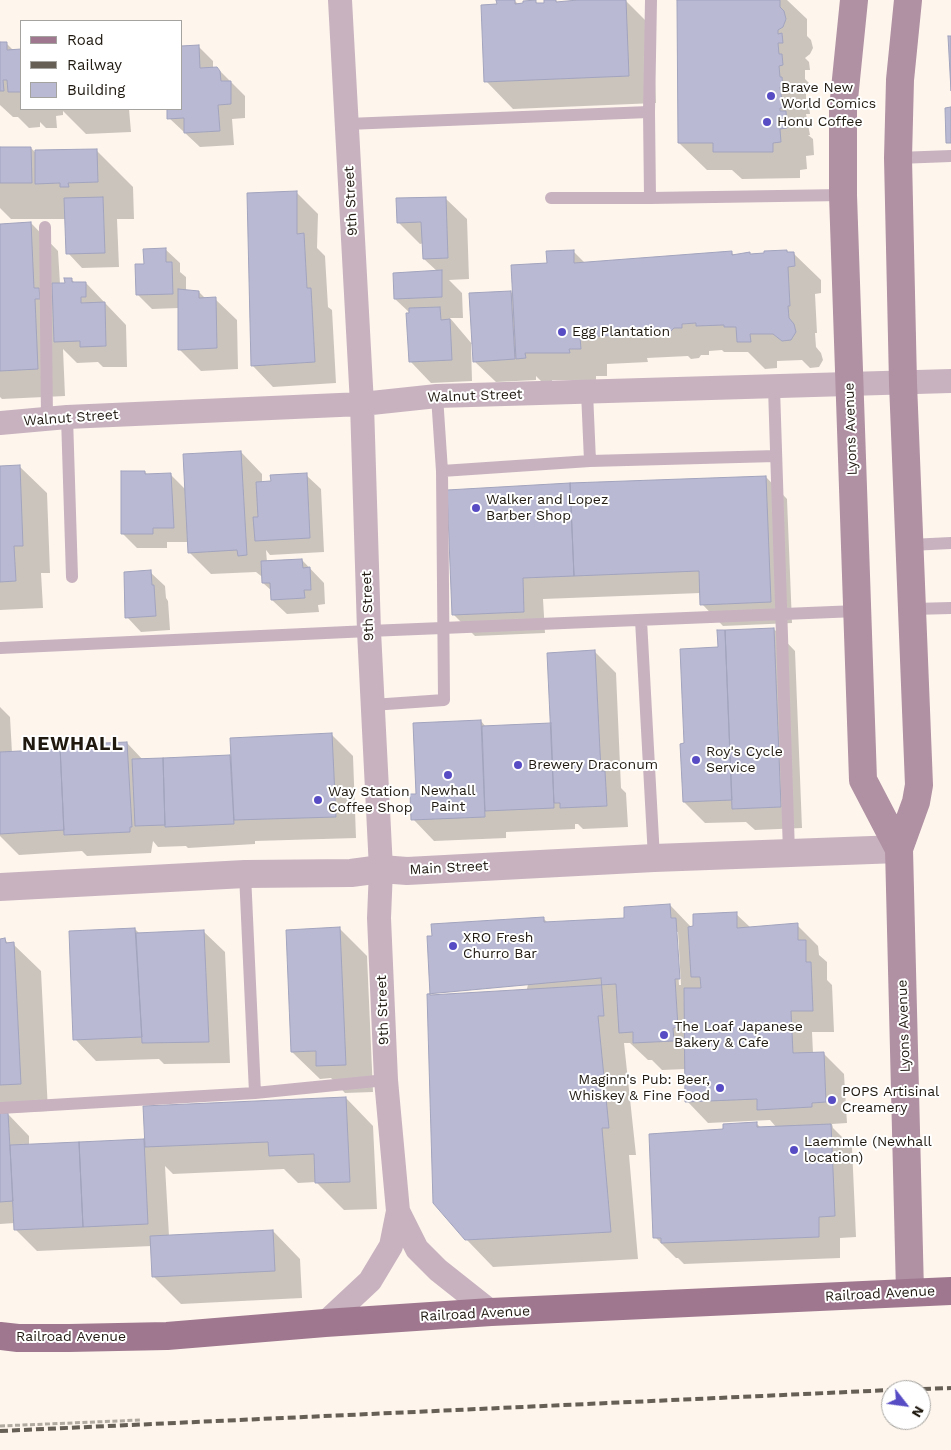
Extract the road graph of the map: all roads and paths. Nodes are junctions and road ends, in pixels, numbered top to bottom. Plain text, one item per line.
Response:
1 (340, 0) edge
2 (651, 0) edge
3 (854, 0) edge
4 (908, 0) edge
5 (649, 112) junction
6 (347, 124) junction
7 (951, 156) edge
8 (898, 158) junction
9 (843, 195) junction
10 (551, 198) dead end
11 (650, 198) junction
12 (45, 227) dead end
13 (951, 381) edge
14 (903, 383) junction
15 (850, 385) junction
16 (774, 388) junction
17 (587, 392) junction
18 (437, 396) junction
19 (362, 404) junction
20 (57, 418) junction
21 (0, 422) edge
22 (776, 456) junction
23 (590, 461) junction
24 (442, 471) junction
25 (951, 543) edge
26 (910, 545) junction
27 (72, 577) dead end
28 (951, 608) edge
29 (912, 609) junction
30 (857, 611) junction
31 (782, 614) junction
32 (641, 620) junction
33 (444, 628) junction
34 (369, 631) junction
35 (0, 648) edge
36 (372, 705) junction
37 (899, 850) junction
38 (789, 854) junction
39 (654, 858) junction
40 (381, 869) junction
41 (245, 874) junction
42 (0, 887) edge
43 (386, 1080) junction
44 (254, 1093) junction
45 (0, 1108) edge
46 (398, 1211) junction
47 (951, 1291) edge
48 (910, 1292) junction
49 (491, 1312) junction
50 (325, 1323) junction
51 (0, 1336) edge
52 (141, 1420) dead end
53 (0, 1426) edge

1 - 6 street, 9th Street
2 - 5 lane
3 - 9 main road, Lyons Avenue
4 - 8 main road, Lyons Avenue
5 - 6 lane
5 - 11 lane
6 - 19 street, 9th Street
7 - 8 lane
8 - 14 main road, Lyons Avenue
9 - 11 lane
9 - 15 main road, Lyons Avenue
10 - 11 lane
12 - 20 lane
13 - 14 street, Walnut Street
14 - 15 street, Walnut Street
14 - 26 main road, Lyons Avenue
15 - 16 street, Walnut Street
15 - 30 main road, Lyons Avenue
16 - 17 street, Walnut Street
16 - 22 lane
17 - 18 street, Walnut Street
17 - 23 lane
18 - 19 street, Walnut Street
18 - 24 lane
19 - 20 street, Walnut Street
19 - 34 street, 9th Street
20 - 21 street, Walnut Street
20 - 27 lane
22 - 23 lane
22 - 31 lane
23 - 24 lane
24 - 33 lane
25 - 26 lane
26 - 29 main road, Lyons Avenue
28 - 29 lane
29 - 37 main road, Lyons Avenue
30 - 31 lane
30 - 37 main road, Lyons Avenue
31 - 32 lane
31 - 38 lane
32 - 33 lane
32 - 39 lane
33 - 34 lane
33 - 36 lane
34 - 35 lane
34 - 36 street, 9th Street
36 - 40 street, 9th Street
37 - 38 street, Main Street
37 - 48 main road, Lyons Avenue
38 - 39 street, Main Street
39 - 40 street, Main Street
40 - 41 street, Main Street
40 - 43 street, 9th Street
41 - 42 street, Main Street
41 - 44 lane
43 - 44 lane
43 - 46 street, 9th Street
44 - 45 lane
46 - 49 street, 9th Street
46 - 50 street, 9th Street
47 - 48 main road, Railroad Avenue
48 - 49 main road, Railroad Avenue
49 - 50 main road, Railroad Avenue
50 - 51 main road, Railroad Avenue
52 - 53 path

